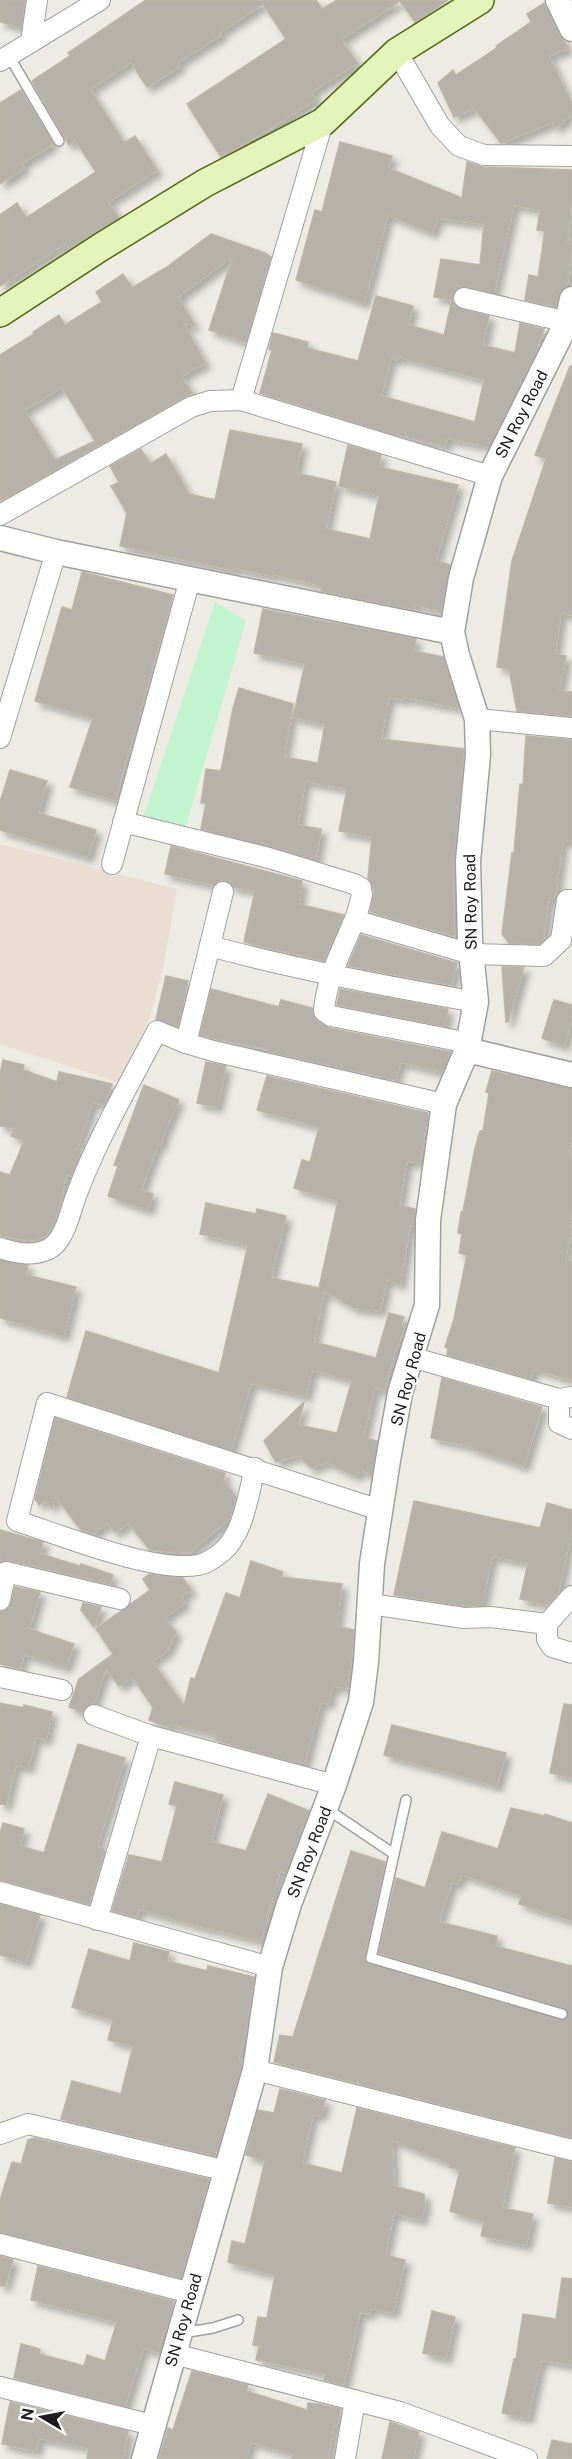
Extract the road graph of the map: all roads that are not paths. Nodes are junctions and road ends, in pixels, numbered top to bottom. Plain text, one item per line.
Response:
1 (38, 0) edge
2 (100, 0) edge
3 (480, 0) edge
4 (558, 0) edge
5 (572, 29) edge
6 (32, 42) junction
7 (397, 52) junction
8 (4, 58) edge
9 (323, 122) junction
10 (59, 141) dead end
11 (572, 156) edge
12 (464, 298) dead end
13 (0, 313) edge
14 (570, 315) edge
15 (241, 400) junction
16 (490, 476) junction
17 (0, 515) edge
18 (0, 538) edge
19 (56, 552) junction
20 (190, 579) junction
21 (452, 632) junction
22 (477, 719) junction
23 (572, 729) edge
24 (0, 738) edge
25 (123, 822) junction
26 (112, 864) dead end
27 (223, 892) dead end
28 (572, 900) edge
29 (357, 914) junction
30 (210, 946) junction
31 (471, 954) junction
32 (332, 976) junction
33 (476, 1002) junction
34 (186, 1043) junction
35 (468, 1046) junction
36 (572, 1075) edge
37 (444, 1104) junction
38 (0, 1248) edge
39 (411, 1357) junction
40 (565, 1398) edge
41 (572, 1429) edge
42 (255, 1468) junction
43 (380, 1510) junction
44 (572, 1596) edge
45 (120, 1599) dead end
46 (0, 1600) edge
47 (371, 1604) junction
48 (547, 1624) junction
49 (572, 1653) edge
50 (0, 1677) edge
51 (62, 1690) dead end
52 (94, 1715) dead end
53 (151, 1736) junction
54 (334, 1785) junction
55 (406, 1800) dead end
56 (325, 1808) junction
57 (394, 1854) junction
58 (0, 1892) edge
59 (97, 1920) junction
60 (270, 1966) junction
61 (562, 2014) dead end
62 (255, 2070) junction
63 (0, 2134) edge
64 (572, 2150) edge
65 (228, 2171) junction
66 (0, 2244) edge
67 (191, 2293) junction
68 (238, 2320) dead end
69 (177, 2343) junction
70 (1, 2392) edge
71 (356, 2400) junction
72 (152, 2425) junction
73 (505, 2455) edge
74 (144, 2459) edge
75 (345, 2459) edge
76 (527, 2459) edge

1 - 6 street
2 - 6 street
3 - 7 main road
4 - 5 street
6 - 8 street
7 - 9 main road
7 - 11 street
8 - 10 lane
9 - 13 main road
9 - 15 street
12 - 14 street
14 - 16 street, SN Roy Road
15 - 16 street
15 - 17 street
16 - 21 street, SN Roy Road
18 - 19 street
19 - 20 street
19 - 24 street
20 - 21 street
20 - 25 street
21 - 22 street, SN Roy Road
22 - 23 street
22 - 31 street, SN Roy Road
25 - 26 street
25 - 29 street
27 - 30 street
28 - 31 street
29 - 31 street
29 - 32 street
30 - 32 street
30 - 34 street
31 - 33 street, SN Roy Road
32 - 33 street
32 - 35 street
33 - 35 street, SN Roy Road
34 - 37 street
34 - 38 street
35 - 36 street
35 - 37 street, SN Roy Road
37 - 39 street, SN Roy Road
39 - 40 street
39 - 43 street, SN Roy Road
40 - 41 street
42 - 42 street
42 - 43 street
43 - 47 street, SN Roy Road
44 - 48 street
45 - 46 street
47 - 48 street
47 - 54 street, SN Roy Road
48 - 49 street
50 - 51 street
52 - 53 street
53 - 54 street
53 - 59 street
54 - 56 street, SN Roy Road
55 - 57 lane
56 - 57 lane
56 - 60 street, SN Roy Road
57 - 61 lane
58 - 59 street
59 - 60 street
60 - 62 street, SN Roy Road
62 - 64 street
62 - 65 street, SN Roy Road
63 - 65 street
65 - 67 street, SN Roy Road
66 - 67 street
67 - 69 street, SN Roy Road
68 - 69 lane
69 - 71 street
69 - 72 street, SN Roy Road
70 - 72 street
71 - 73 street
71 - 75 street
72 - 74 street, SN Roy Road
73 - 76 street

